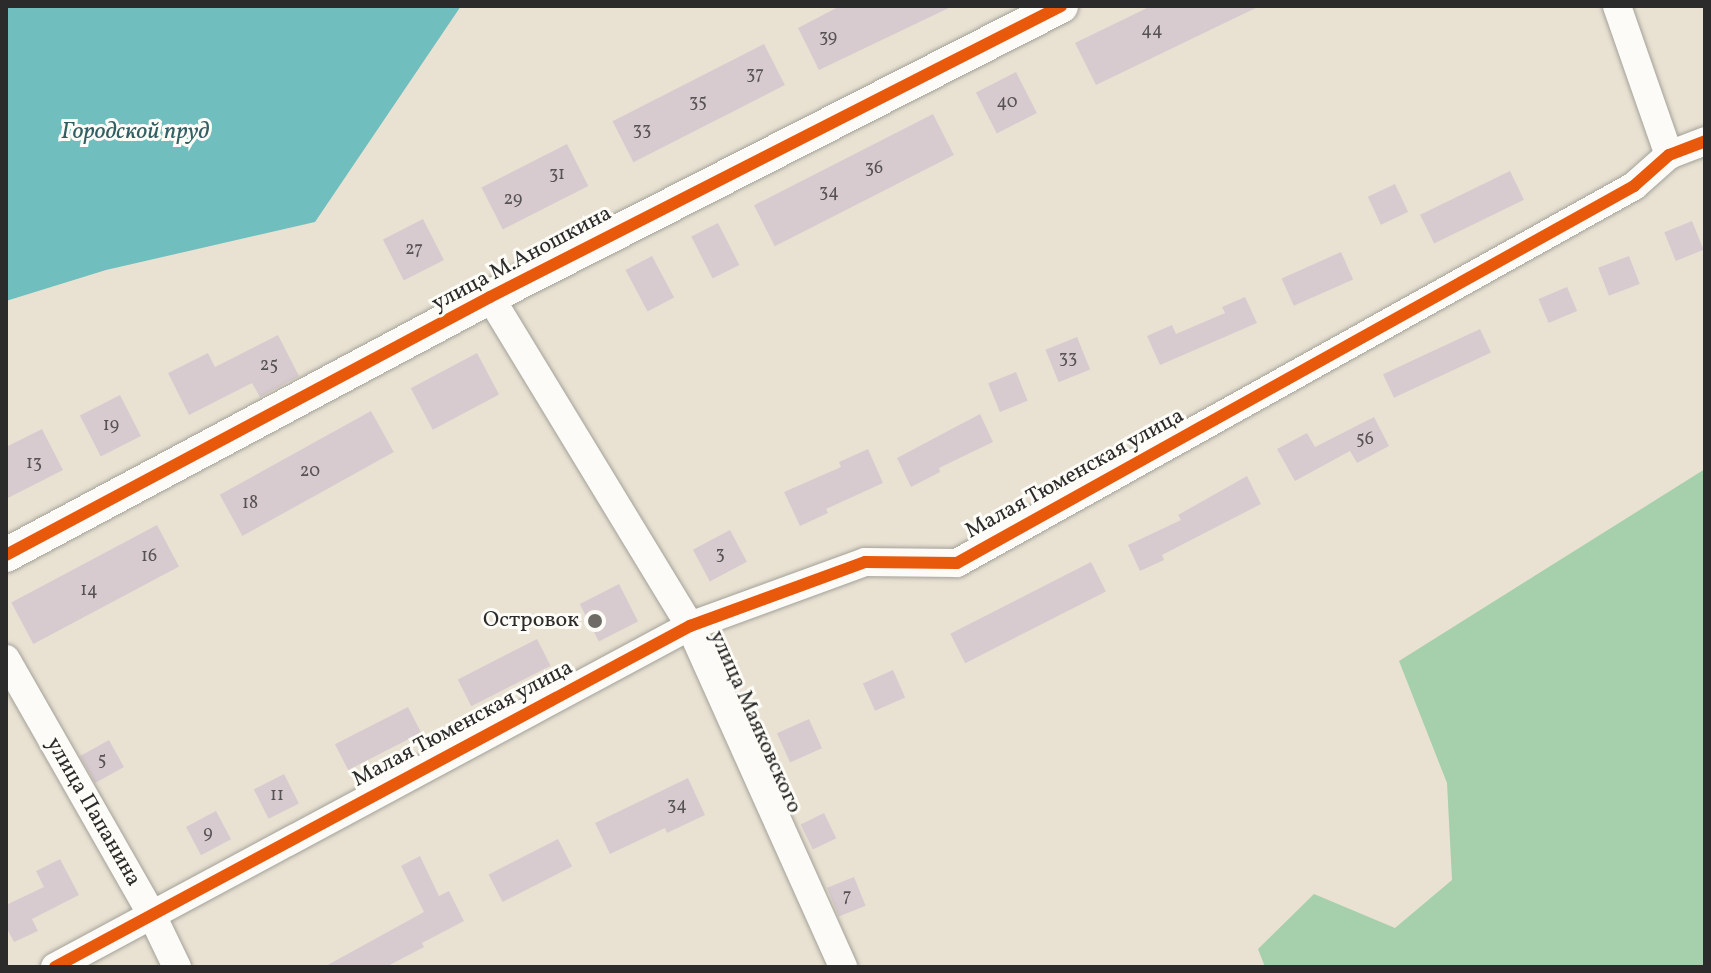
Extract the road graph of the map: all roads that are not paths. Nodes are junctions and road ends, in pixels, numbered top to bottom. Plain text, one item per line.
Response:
1 (1061, 6) edge
2 (1617, 6) edge
3 (1705, 141) edge
4 (1669, 155) junction
5 (490, 297) junction
6 (6, 555) edge
7 (690, 626) junction
8 (6, 659) edge
9 (151, 913) junction
10 (55, 967) edge
11 (177, 967) edge
12 (843, 967) edge

1 - 5 street, улица М.Аношкина
2 - 4 street
3 - 4 street, Малая Тюменская улица
4 - 7 street, Малая Тюменская улица
5 - 6 street, улица М.Аношкина
5 - 7 street, улица Маяковского
7 - 9 street, Малая Тюменская улица
7 - 12 street, улица Маяковского
8 - 9 street, улица Папанина
9 - 10 street, Малая Тюменская улица
9 - 11 street, улица Папанина

